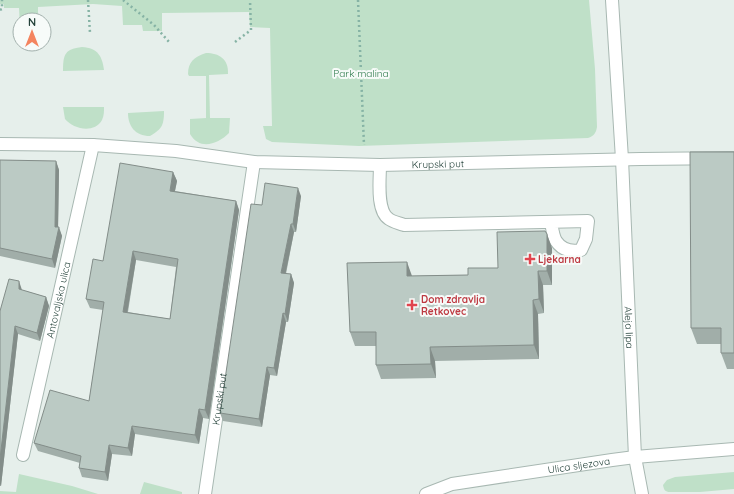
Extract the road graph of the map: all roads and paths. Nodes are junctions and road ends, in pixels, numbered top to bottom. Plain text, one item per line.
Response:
1 (2, 0) edge
2 (88, 0) edge
3 (123, 0) edge
4 (250, 0) edge
5 (358, 0) edge
6 (612, 0) edge
7 (0, 10) edge
8 (90, 33) dead end
9 (235, 42) dead end
10 (170, 43) dead end
11 (0, 144) edge
12 (93, 145) junction
13 (364, 152) dead end
14 (734, 158) edge
15 (622, 160) junction
16 (254, 162) junction
17 (380, 165) junction
18 (551, 222) junction
19 (734, 449) edge
20 (24, 455) dead end
21 (635, 457) junction
22 (205, 494) edge
23 (426, 494) edge
24 (642, 494) edge

1 - 7 path
2 - 8 path
3 - 10 path
4 - 9 path
5 - 13 path
6 - 15 street, Aleja lipa
11 - 12 street, Krupski put
12 - 16 street, Krupski put
12 - 20 street, Antovaljska ulica
14 - 15 street
15 - 17 street, Krupski put
15 - 21 street, Aleja lipa
16 - 17 street, Krupski put
16 - 22 street, Krupski put
17 - 18 street
18 - 18 street
19 - 21 street, Ulica sljezova
21 - 23 street, Ulica sljezova
21 - 24 street, Aleja lipa

